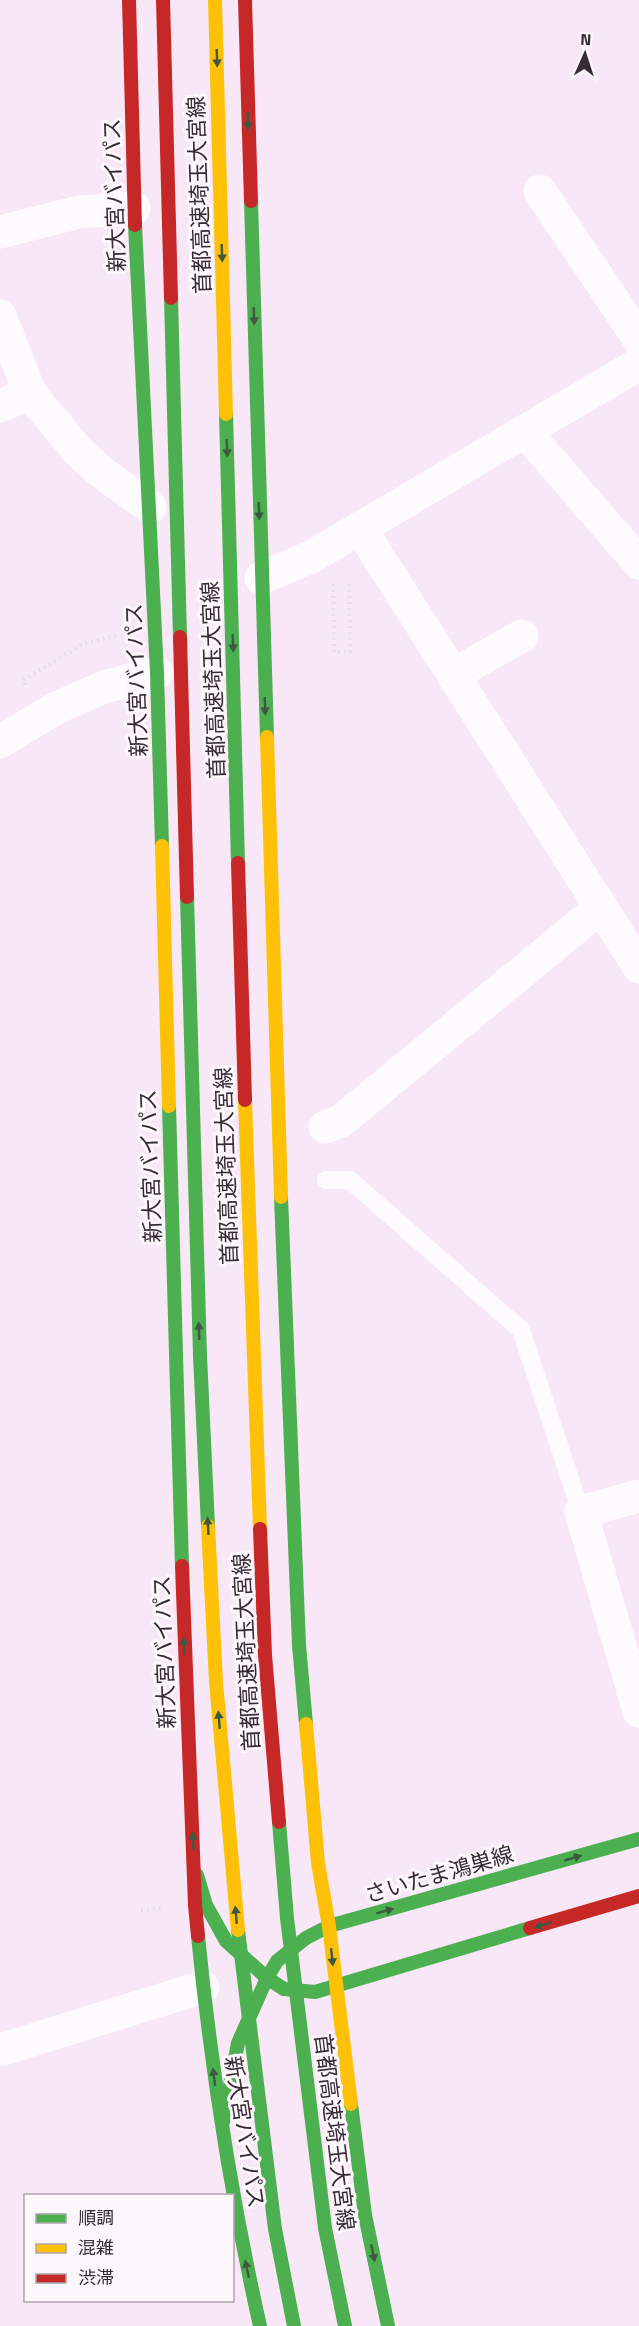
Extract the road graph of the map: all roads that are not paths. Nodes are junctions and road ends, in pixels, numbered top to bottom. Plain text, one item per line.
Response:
1 (129, 0) edge
2 (163, 0) edge
3 (215, 0) edge
4 (245, 0) edge
5 (540, 191) dead end
6 (134, 208) junction
7 (0, 232) edge
8 (0, 316) edge
9 (639, 339) edge
10 (639, 364) edge
11 (30, 393) junction
12 (0, 406) edge
13 (525, 431) junction
14 (150, 507) junction
15 (360, 528) junction
16 (639, 563) edge
17 (261, 578) junction
18 (522, 636) dead end
19 (157, 673) junction
20 (453, 675) junction
21 (0, 742) edge
22 (601, 907) junction
23 (639, 967) edge
24 (325, 1127) dead end
25 (326, 1180) dead end
26 (639, 1496) edge
27 (581, 1512) junction
28 (639, 1711) edge
29 (639, 1839) edge
30 (194, 1865) junction
31 (639, 1896) edge
32 (328, 1926) junction
33 (267, 1978) junction
34 (203, 1987) junction
35 (335, 1987) junction
36 (0, 2050) edge
37 (221, 2128) junction
38 (233, 2194) edge
39 (234, 2200) edge
40 (260, 2326) edge
41 (294, 2326) edge
42 (345, 2326) edge
43 (388, 2326) edge

1 - 6 main road, 新大宮バイパス
41 -> 2 main road, 首都高速埼玉大宮線
3 -> 42 main road, 首都高速埼玉大宮線
4 -> 17 main road
5 - 9 street
6 - 7 street
6 - 14 main road, 新大宮バイパス
8 - 11 street
10 - 13 street
11 - 12 street
11 - 14 street
13 - 15 street
13 - 16 street
14 - 19 main road, 新大宮バイパス
15 - 17 street
15 - 20 street
17 -> 32 main road
18 - 20 street
19 - 21 street
30 -> 19 main road, 新大宮バイパス
20 - 22 street
22 - 23 street
22 - 24 street
25 - 27 lane
26 - 27 street
27 - 28 street
32 -> 29 main road, さいたま鴻巣線
30 - 33 main road
30 - 34 main road, 新大宮バイパス
31 -> 35 main road
32 - 33 main road, さいたま鴻巣線
32 -> 35 main road
33 - 35 main road
33 - 37 main road, さいたま鴻巣線
34 - 36 street
37 -> 34 main road, 新大宮バイパス
35 -> 43 main road
38 -> 37 main road, 新大宮バイパス
40 -> 39 main road, 新大宮バイパス

